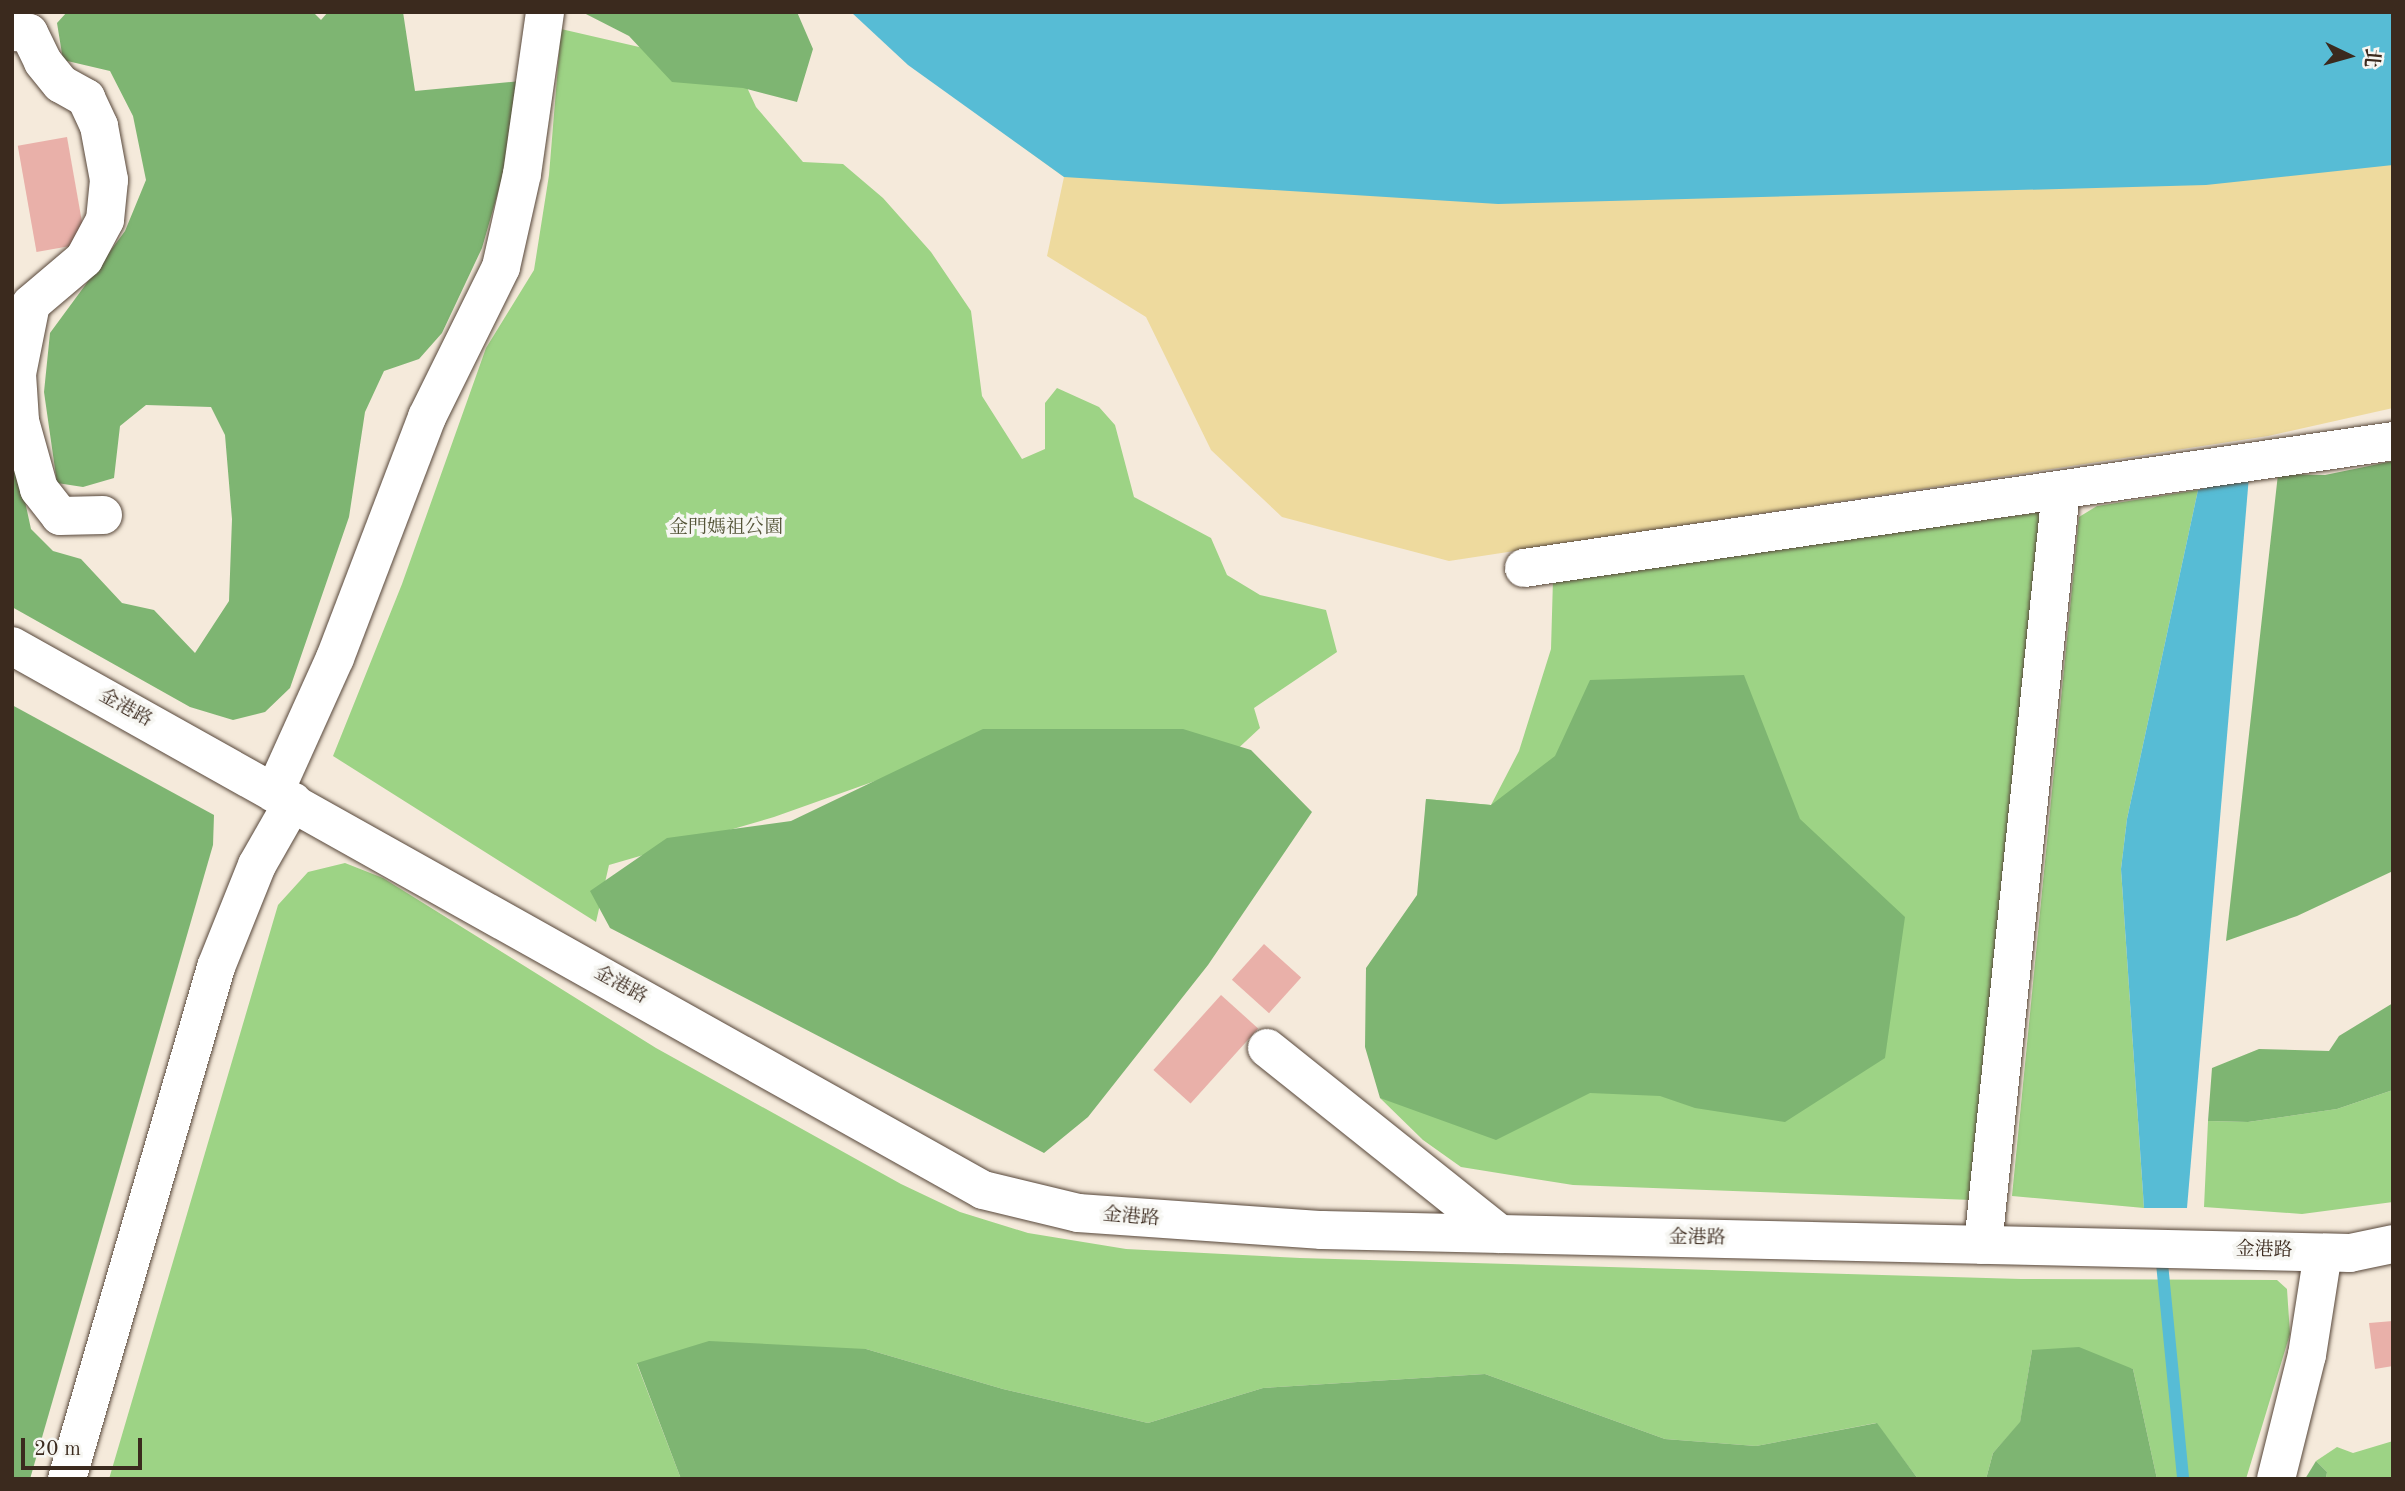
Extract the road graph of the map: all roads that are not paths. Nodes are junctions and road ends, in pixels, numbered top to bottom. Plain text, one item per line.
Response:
1 (545, 12) edge
2 (12, 32) edge
3 (16, 422) edge
4 (2393, 440) edge
5 (2062, 491) junction
6 (103, 515) dead end
7 (1524, 568) dead end
8 (12, 646) edge
9 (283, 798) junction
10 (1267, 1048) dead end
11 (1500, 1234) junction
12 (2393, 1244) edge
13 (1983, 1245) junction
14 (2323, 1252) junction
15 (67, 1479) edge
16 (2276, 1479) edge

1 - 9 main road
2 - 3 main road
3 - 6 main road
4 - 5 main road
5 - 7 main road
5 - 13 main road
8 - 9 main road, 金港路
9 - 11 main road, 金港路
9 - 15 main road
10 - 11 main road
11 - 13 main road, 金港路
12 - 14 main road, 金港路
13 - 14 main road, 金港路
14 - 16 main road

